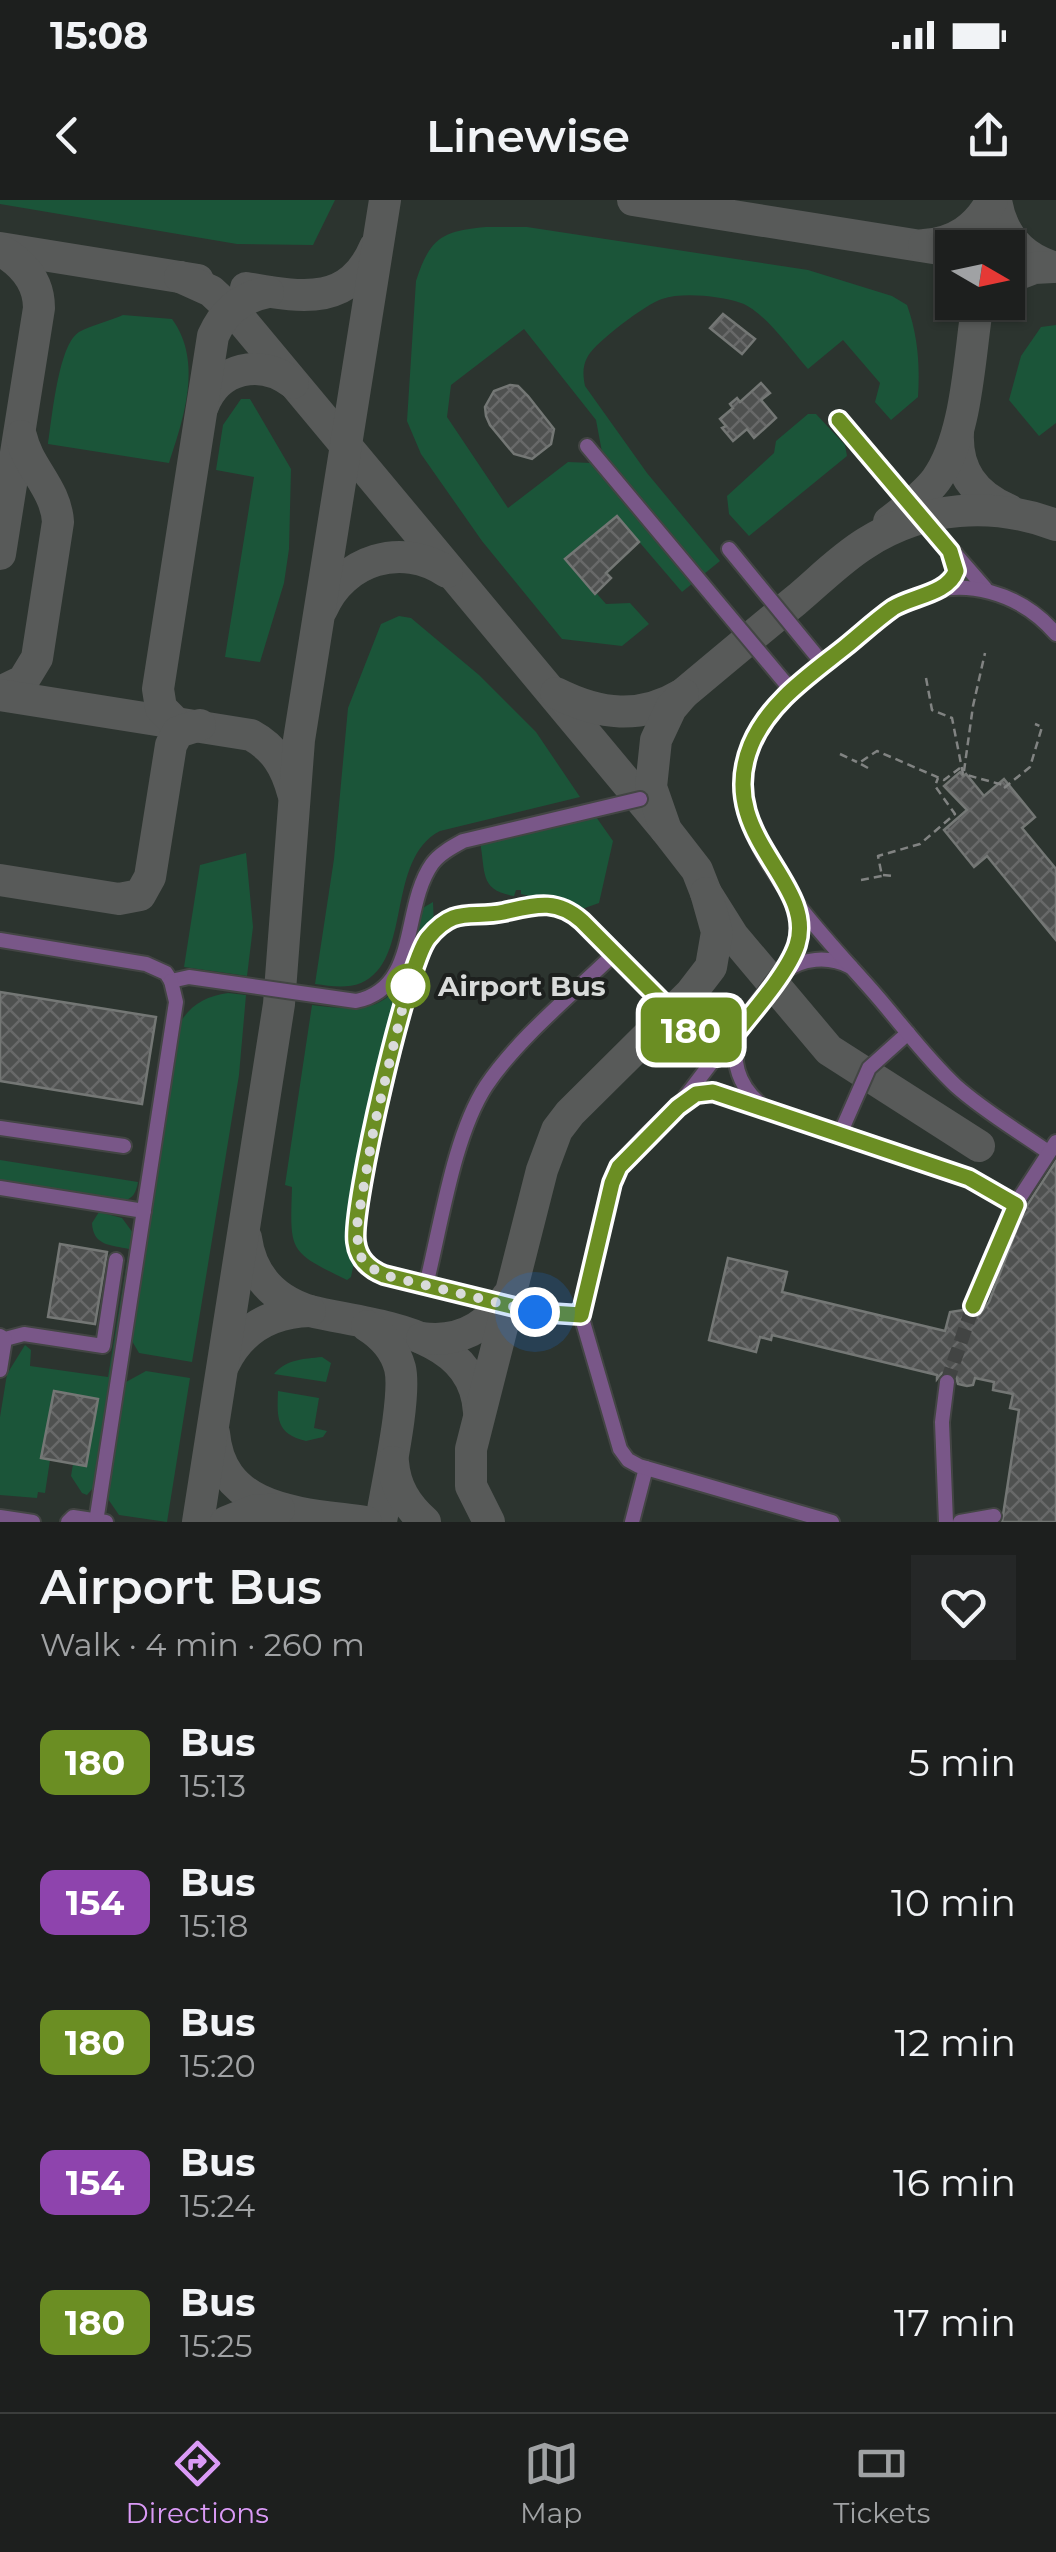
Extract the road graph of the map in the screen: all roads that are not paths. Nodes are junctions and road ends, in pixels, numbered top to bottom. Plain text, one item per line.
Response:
1 (839, 420) dead end
2 (587, 446) dead end
3 (728, 549) dead end
4 (950, 551) junction
5 (937, 590) junction
6 (995, 592) junction
7 (1056, 634) edge
8 (824, 665) junction
9 (792, 691) junction
10 (640, 799) dead end
11 (791, 895) junction
12 (0, 940) edge
13 (614, 953) junction
14 (855, 971) junction
15 (781, 973) junction
16 (172, 981) junction
17 (743, 1022) junction
18 (908, 1033) junction
19 (717, 1057) junction
20 (678, 1107) junction
21 (768, 1109) junction
22 (0, 1128) edge
23 (840, 1134) junction
24 (124, 1146) dead end
25 (1052, 1147) edge
26 (0, 1188) edge
27 (1016, 1205) junction
28 (144, 1211) junction
29 (116, 1260) dead end
30 (426, 1285) junction
31 (973, 1306) tunnel mouth
32 (581, 1315) junction
33 (2, 1337) edge
34 (0, 1370) edge
35 (947, 1382) tunnel mouth
36 (646, 1468) junction
37 (994, 1516) dead end
38 (0, 1517) edge
39 (33, 1522) edge
40 (68, 1522) edge
41 (99, 1522) edge
42 (632, 1522) edge
43 (832, 1522) edge
44 (935, 1522) edge
45 (946, 1522) edge
46 (960, 1522) edge

1 - 4 street
2 - 9 street
3 - 8 street
4 - 5 street
4 - 6 street
5 - 6 street
5 - 8 street
6 - 7 street
8 - 9 street
9 - 11 street
10 - 16 street
11 - 14 street
11 - 15 street
12 - 16 street
13 - 19 street
13 - 30 street
13 - 30 street
14 - 15 street
14 - 18 street
15 - 17 street
16 - 28 street
17 - 19 street
17 - 21 street
18 - 23 street
18 - 25 street
19 - 20 street
20 - 21 street
20 - 32 street
21 - 23 street
22 - 24 street
23 - 27 street
25 - 27 street
26 - 28 street
27 - 31 street
28 - 41 street
29 - 33 street
30 - 32 street
32 - 36 street
33 - 34 street
35 - 45 street
36 - 42 street
36 - 43 street
37 - 46 street
38 - 39 street
40 - 41 street
44 - 45 street

